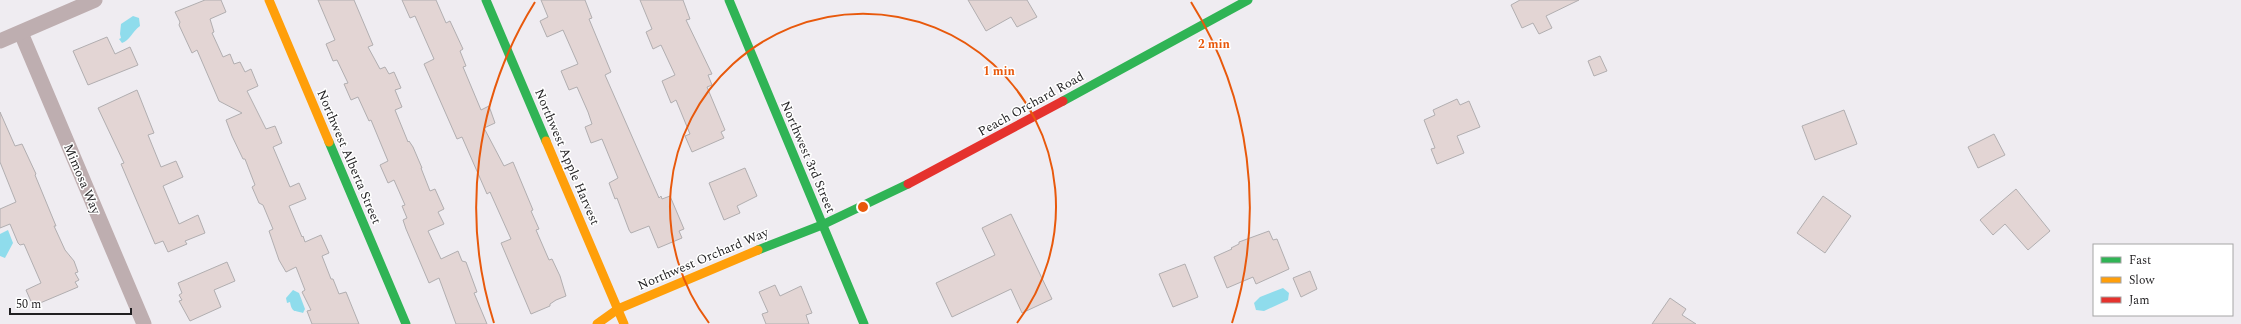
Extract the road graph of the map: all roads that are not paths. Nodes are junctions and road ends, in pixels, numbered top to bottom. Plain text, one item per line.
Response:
1 (95, 0) edge
2 (269, 0) edge
3 (486, 0) edge
4 (729, 0) edge
5 (1248, 0) edge
6 (20, 33) junction
7 (0, 41) edge
8 (822, 225) junction
9 (618, 309) junction
10 (144, 324) edge
11 (406, 324) edge
12 (597, 324) edge
13 (624, 324) edge
14 (864, 324) edge

1 - 6 street
2 - 11 street, Northwest Alberta Street
3 - 9 street, Northwest Apple Harvest
4 - 8 street, Northwest 3rd Street
5 - 8 street, Peach Orchard Road
6 - 7 street
6 - 10 street, Mimosa Way
8 - 9 street, Northwest Orchard Way
8 - 14 street, Northwest 3rd Street
9 - 12 street, Northwest Orchard Way
9 - 13 street, Northwest Apple Harvest

